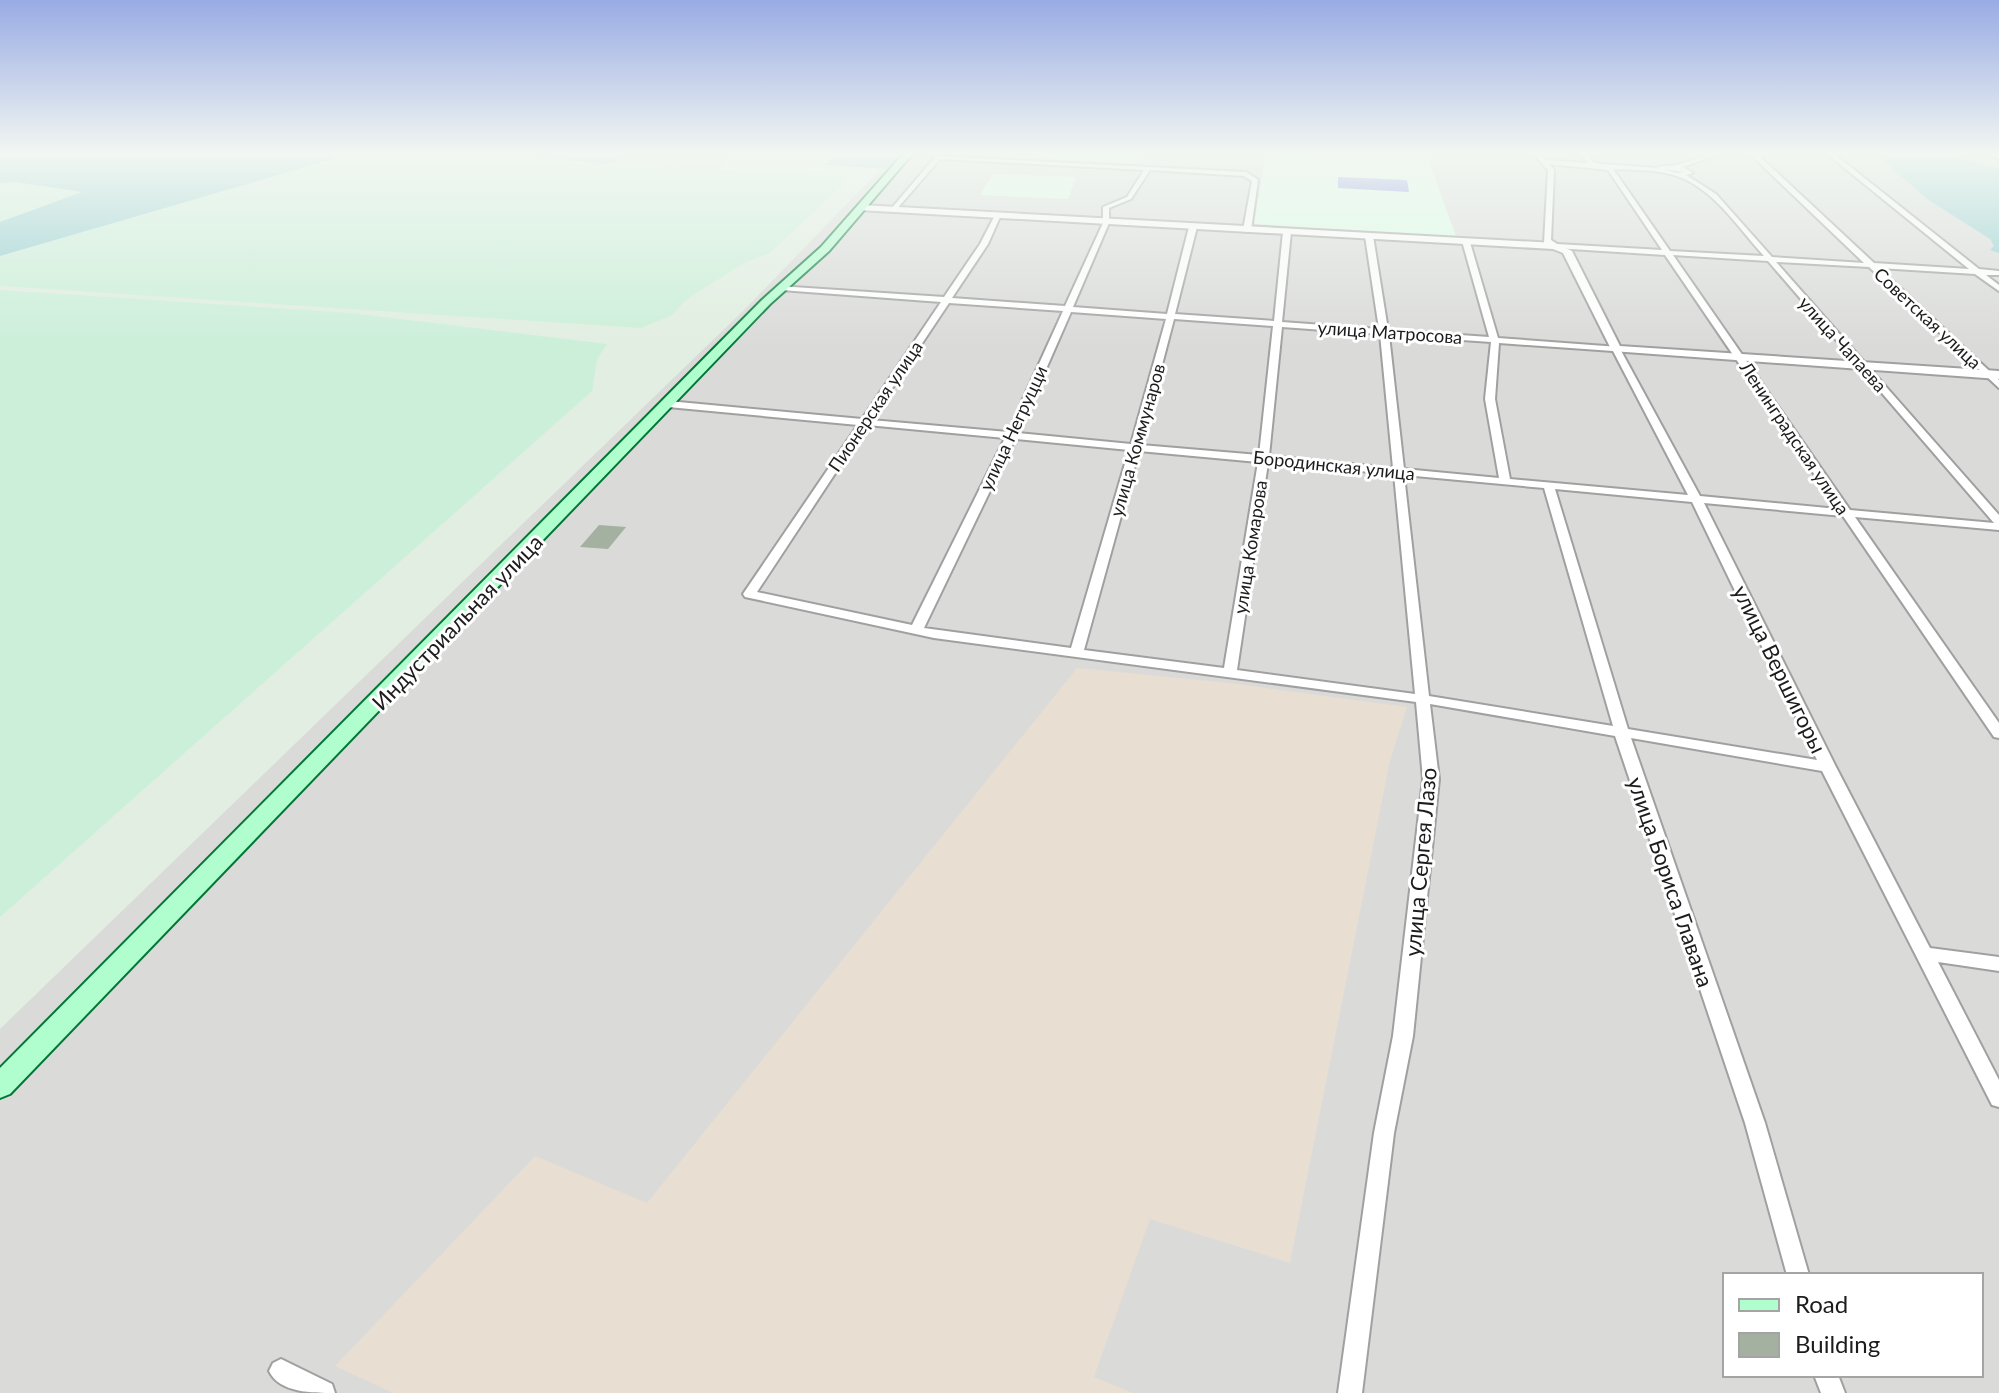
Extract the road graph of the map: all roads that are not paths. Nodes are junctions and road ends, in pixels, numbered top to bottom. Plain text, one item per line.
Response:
1 (852, 218) edge
2 (997, 218) edge
3 (1015, 218) edge
4 (1106, 218) edge
5 (1249, 218) edge
6 (1551, 218) edge
7 (1643, 218) edge
8 (1733, 218) edge
9 (1821, 218) edge
10 (1909, 218) edge
11 (1106, 223) junction
12 (1193, 227) junction
13 (1247, 230) junction
14 (1287, 232) junction
15 (1369, 236) junction
16 (1466, 241) junction
17 (1551, 244) junction
18 (1668, 254) junction
19 (1769, 260) junction
20 (1873, 267) junction
21 (1976, 272) junction
22 (1999, 273) edge
23 (781, 288) junction
24 (1999, 289) edge
25 (945, 302) junction
26 (1066, 310) junction
27 (1171, 317) junction
28 (1280, 325) junction
29 (1384, 331) junction
30 (1495, 339) junction
31 (1616, 349) junction
32 (1741, 358) junction
33 (1862, 366) junction
34 (1993, 375) edge
35 (1999, 385) edge
36 (668, 404) junction
37 (865, 420) junction
38 (1012, 435) junction
39 (1136, 445) junction
40 (1264, 457) junction
41 (1397, 471) junction
42 (1505, 481) junction
43 (1549, 486) junction
44 (1696, 499) junction
45 (1848, 513) junction
46 (1999, 524) edge
47 (916, 630) junction
48 (1076, 653) junction
49 (1230, 671) junction
50 (1423, 699) junction
51 (1622, 734) junction
52 (1999, 734) edge
53 (1828, 767) junction
54 (1926, 954) junction
55 (1999, 964) edge
56 (0, 1086) edge
57 (1999, 1099) edge
58 (1797, 1273) edge
59 (281, 1371) dead end
60 (323, 1393) edge
61 (1350, 1393) edge

1 - 23 main road, Индустриальная улица
2 - 25 street, Пионерская улица
3 - 11 street
4 - 11 street, улица Негруцци
5 - 13 street
6 - 17 street
7 - 18 street, Ленинградская улица
8 - 19 street, улица Чапаева
9 - 20 street, Советская улица
10 - 21 street
11 - 12 street
11 - 26 street, улица Негруцци
12 - 13 street
12 - 27 street, улица Коммунаров
13 - 14 street
14 - 15 street
14 - 28 street, улица Комарова
15 - 16 street
15 - 29 street, улица Сергея Лазо
16 - 17 street
16 - 30 street
17 - 18 street
17 - 31 street, улица Вершигоры
18 - 19 street
18 - 32 street, Ленинградская улица
19 - 20 street
19 - 33 street, улица Чапаева
20 - 21 street
20 - 34 street, Советская улица
21 - 22 street
21 - 24 street
23 - 25 street, улица Матросова
23 - 36 main road, Индустриальная улица
25 - 26 street, улица Матросова
25 - 37 street, Пионерская улица
26 - 27 street, улица Матросова
26 - 38 street, улица Негруцци
27 - 28 street, улица Матросова
27 - 39 street, улица Коммунаров
28 - 29 street, улица Матросова
28 - 40 street, улица Комарова
29 - 30 street, улица Матросова
29 - 41 street, улица Сергея Лазо
30 - 31 street, улица Матросова
30 - 42 street
31 - 32 street, улица Матросова
31 - 44 street, улица Вершигоры
32 - 33 street, улица Матросова
32 - 45 street, Ленинградская улица
33 - 34 street, улица Матросова
33 - 46 street, улица Чапаева
34 - 35 street, Советская улица
36 - 37 street, Бородинская улица
36 - 56 main road, Индустриальная улица
37 - 38 street, Бородинская улица
37 - 47 street, Пионерская улица
38 - 39 street, Бородинская улица
38 - 47 street, улица Негруцци
39 - 40 street, Бородинская улица
39 - 48 street, улица Коммунаров
40 - 41 street, Бородинская улица
40 - 49 street, улица Комарова
41 - 42 street, Бородинская улица
41 - 50 street, улица Сергея Лазо
42 - 43 street, Бородинская улица
43 - 44 street, Бородинская улица
43 - 51 street, улица Бориса Главана
44 - 45 street, Бородинская улица
44 - 53 street, улица Вершигоры
45 - 46 street, Бородинская улица
45 - 52 street, Ленинградская улица
47 - 48 street
48 - 49 street
49 - 50 street
50 - 51 street
50 - 61 street, улица Сергея Лазо
51 - 53 street
51 - 58 street, улица Бориса Главана
53 - 54 street, улица Вершигоры
54 - 55 street
54 - 57 street, улица Вершигоры
59 - 60 street

